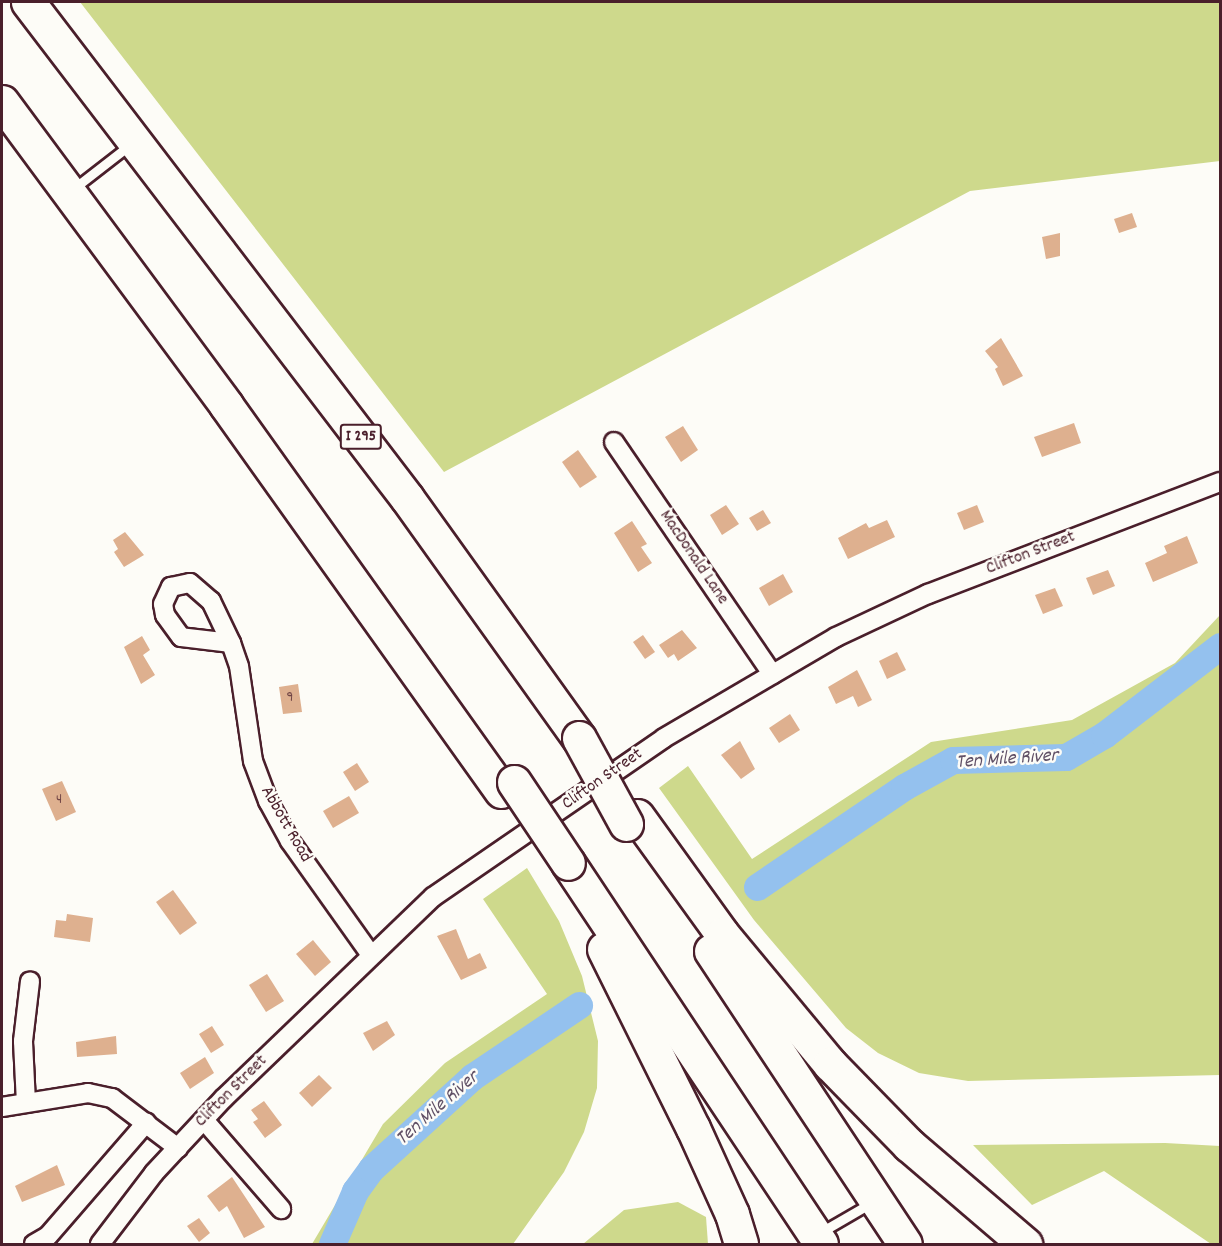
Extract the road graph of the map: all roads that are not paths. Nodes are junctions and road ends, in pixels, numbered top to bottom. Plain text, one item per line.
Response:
1 (28, 2) edge
2 (2, 102) edge
3 (136, 141) junction
4 (66, 188) junction
5 (615, 442) dead end
6 (1221, 482) edge
7 (231, 643) dead end
8 (772, 674) junction
9 (632, 820) junction
10 (561, 867) junction
11 (371, 955) junction
12 (30, 981) dead end
13 (26, 1103) junction
14 (2, 1107) edge
15 (204, 1120) junction
16 (146, 1123) junction
17 (178, 1148) junction
18 (876, 1200) junction
19 (281, 1209) dead end
20 (818, 1240) edge
21 (34, 1245) edge
22 (100, 1245) edge
23 (741, 1245) edge
24 (905, 1245) edge
25 (1025, 1245) edge

1 - 3 highway, I 295
2 - 4 highway
3 - 4 lane
3 - 9 highway, I 295, bridge
4 - 10 highway
5 - 8 street, MacDonald Lane
6 - 8 street, Clifton Street
7 - 11 street, Abbott Road
8 - 11 street, Clifton Street
9 - 18 highway
9 - 25 highway
10 - 20 highway
10 - 23 highway
11 - 15 street, Clifton Street
12 - 13 street
13 - 14 street
13 - 16 street
15 - 17 street, Clifton Street
15 - 19 street
16 - 17 street
16 - 21 street
17 - 22 street, Clifton Street
18 - 20 lane
18 - 24 highway

